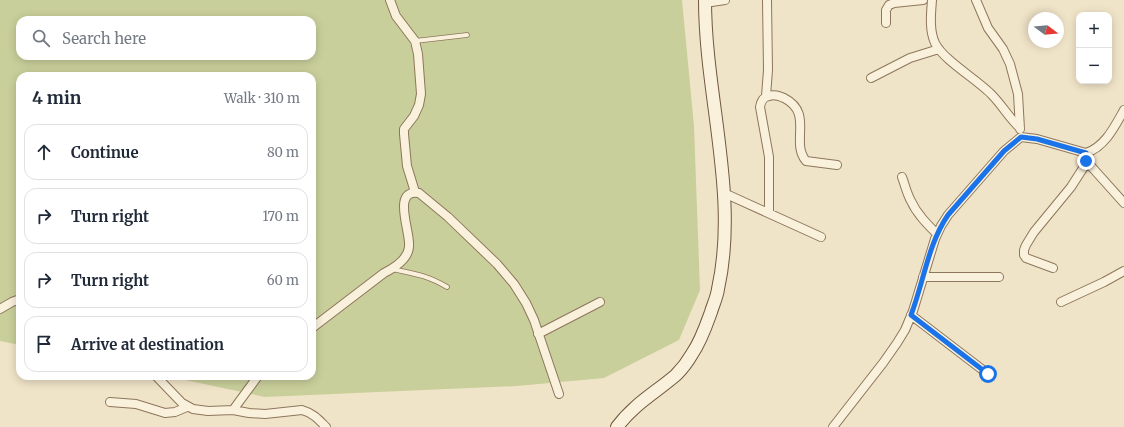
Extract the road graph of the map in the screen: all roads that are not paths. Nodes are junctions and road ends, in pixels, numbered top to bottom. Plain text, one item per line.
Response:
1 (390, 0) edge
2 (725, 0) edge
3 (767, 0) edge
4 (923, 0) edge
5 (932, 0) edge
6 (976, 0) edge
7 (705, 1) edge
8 (886, 23) dead end
9 (467, 35) dead end
10 (415, 41) junction
11 (939, 49) junction
12 (871, 78) dead end
13 (766, 96) junction
14 (1124, 110) edge
15 (1020, 128) junction
16 (1021, 137) junction
17 (1086, 153) junction
18 (1087, 162) junction
19 (837, 166) dead end
20 (902, 177) dead end
21 (415, 192) junction
22 (724, 193) junction
23 (1124, 203) edge
24 (769, 213) junction
25 (937, 234) junction
26 (821, 237) dead end
27 (1053, 268) dead end
28 (392, 269) junction
29 (1124, 271) edge
30 (923, 277) junction
31 (999, 277) dead end
32 (447, 287) dead end
33 (16, 300) edge
34 (600, 302) dead end
35 (1061, 302) dead end
36 (0, 309) edge
37 (911, 315) junction
38 (316, 325) edge
39 (538, 334) junction
40 (988, 374) dead end
41 (160, 380) edge
42 (255, 380) edge
43 (559, 394) dead end
44 (110, 402) dead end
45 (187, 407) junction
46 (233, 410) junction
47 (326, 427) edge
48 (617, 427) edge
49 (833, 427) edge

1 - 10 street
2 - 7 street
3 - 13 street
4 - 8 street
5 - 11 street
6 - 15 street
7 - 22 main road
9 - 10 lane
10 - 21 street
11 - 12 street
11 - 15 street
13 - 19 street
13 - 24 street
14 - 17 street
15 - 16 street
16 - 17 street
16 - 25 street
17 - 18 street
18 - 23 street
18 - 27 street
20 - 25 street
21 - 28 street
21 - 39 street
22 - 24 street
22 - 48 main road
24 - 26 street
25 - 30 street
28 - 32 lane
28 - 38 street
29 - 35 street
30 - 31 street
30 - 37 street
33 - 36 street
34 - 39 street
37 - 40 street
37 - 49 street
39 - 43 street
41 - 45 street
42 - 46 street
44 - 45 street
45 - 46 street
46 - 47 street

